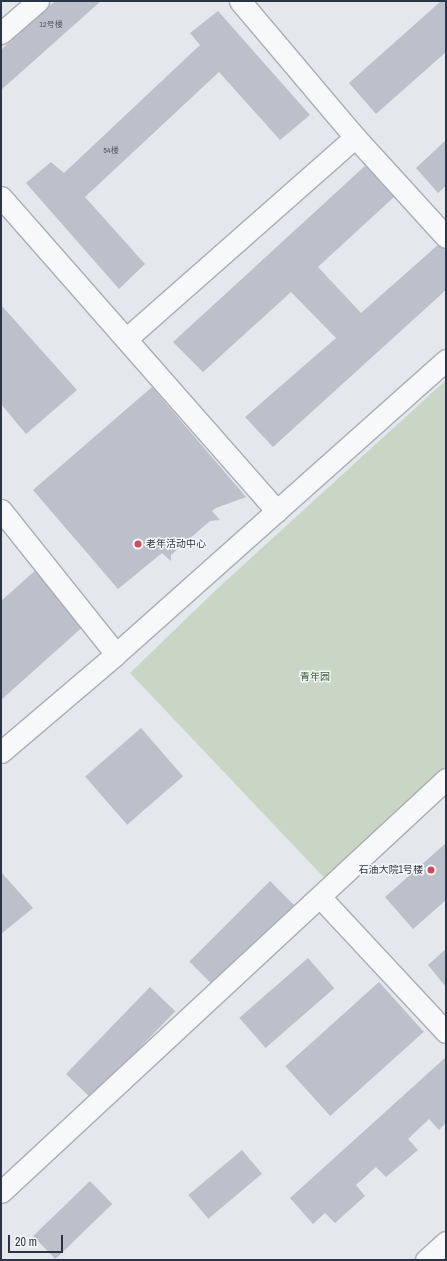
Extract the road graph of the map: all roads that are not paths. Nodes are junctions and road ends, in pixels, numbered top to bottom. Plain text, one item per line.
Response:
1 (38, 1) edge
2 (240, 1) edge
3 (1, 33) edge
4 (355, 137) junction
5 (1, 197) edge
6 (446, 237) edge
7 (126, 339) junction
8 (446, 360) edge
9 (1, 510) edge
10 (277, 511) junction
11 (116, 654) junction
12 (1, 752) edge
13 (446, 779) edge
14 (320, 897) junction
15 (446, 1032) edge
16 (1, 1192) edge
17 (446, 1242) edge
18 (426, 1260) edge

1 - 3 street
2 - 4 street
4 - 6 street
4 - 7 street
5 - 7 street
7 - 10 street
8 - 10 street
9 - 11 street
10 - 11 street
11 - 12 street
13 - 14 street
14 - 15 street
14 - 16 street
17 - 18 street

